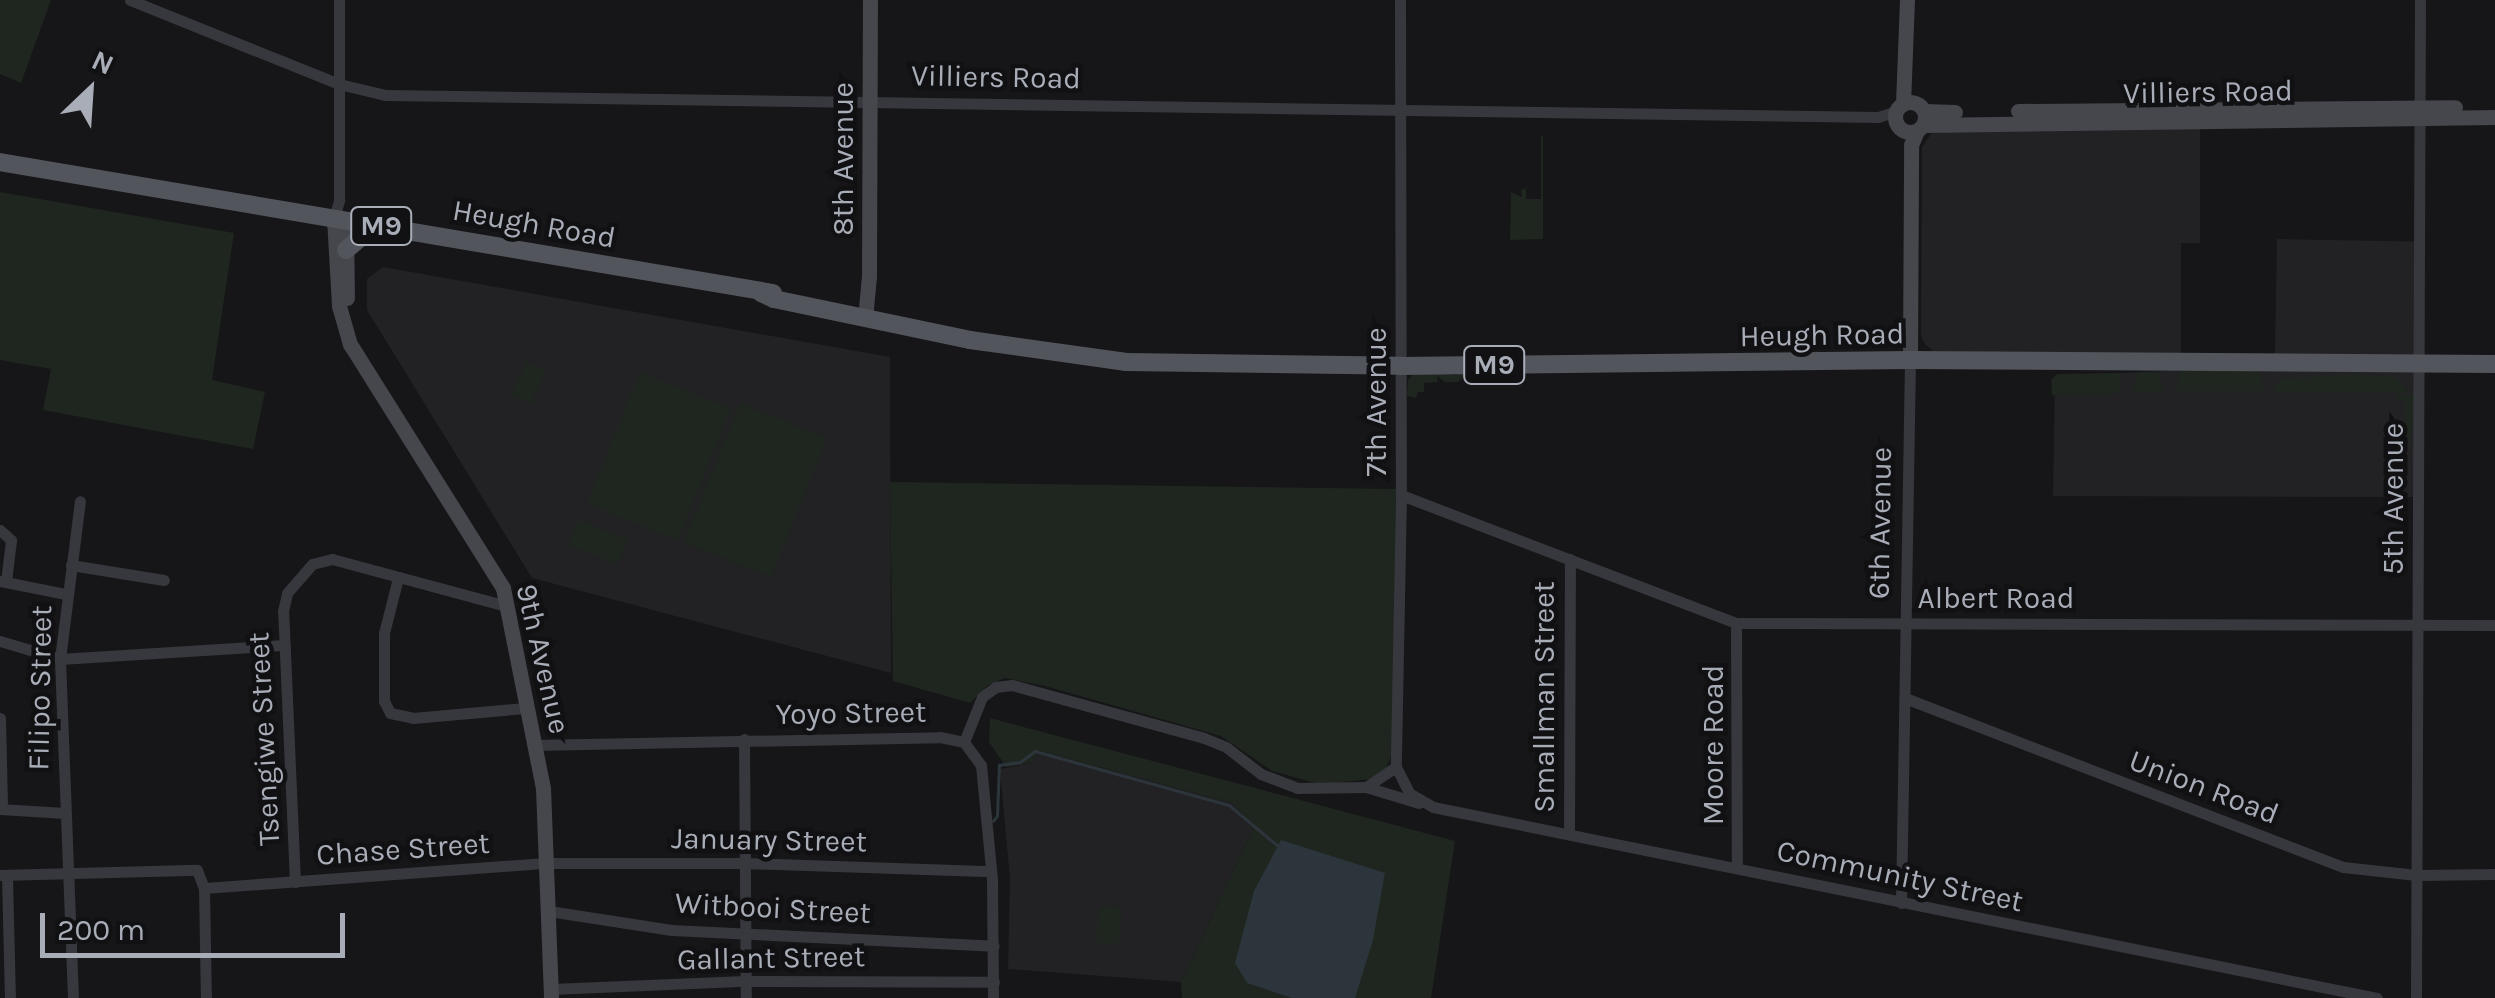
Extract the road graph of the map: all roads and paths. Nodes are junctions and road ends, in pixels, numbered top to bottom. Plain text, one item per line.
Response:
1 (130, 0) edge
2 (339, 0) edge
3 (870, 0) edge
4 (1400, 0) edge
5 (1907, 0) edge
6 (2420, 0) edge
7 (339, 84) junction
8 (870, 103) junction
9 (2495, 108) edge
10 (1399, 110) junction
11 (2419, 113) junction
12 (1910, 117) junction
13 (2495, 117) edge
14 (0, 162) edge
15 (340, 213) junction
16 (376, 225) junction
17 (346, 250) junction
18 (866, 314) junction
19 (1910, 360) junction
20 (2418, 364) junction
21 (2495, 364) edge
22 (1402, 366) junction
23 (365, 369) junction
24 (1401, 495) junction
25 (80, 501) dead end
26 (0, 530) edge
27 (1570, 559) junction
28 (71, 565) junction
29 (398, 578) junction
30 (164, 580) dead end
31 (3, 581) edge
32 (66, 594) junction
33 (506, 606) junction
34 (1736, 623) junction
35 (1906, 624) junction
36 (2418, 624) junction
37 (2495, 624) edge
38 (0, 642) edge
39 (286, 645) junction
40 (60, 658) junction
41 (1905, 698) junction
42 (526, 708) junction
43 (0, 718) edge
44 (744, 739) junction
45 (964, 742) junction
46 (534, 745) junction
47 (1396, 766) junction
48 (1366, 787) junction
49 (1418, 801) junction
50 (1, 809) edge
51 (65, 812) junction
52 (1570, 834) junction
53 (744, 862) junction
54 (546, 863) junction
55 (1736, 867) junction
56 (991, 871) junction
57 (2417, 874) junction
58 (2495, 874) edge
59 (70, 875) junction
60 (4, 876) edge
61 (296, 882) junction
62 (204, 888) junction
63 (1902, 903) junction
64 (550, 911) junction
65 (3, 934) edge
66 (747, 935) junction
67 (994, 946) junction
68 (745, 980) junction
69 (994, 982) junction
70 (551, 994) edge
71 (10, 998) edge
72 (74, 998) edge
73 (206, 998) edge
74 (746, 998) edge
75 (993, 998) edge
76 (2377, 998) edge
77 (2416, 998) edge

1 - 7 street, Villiers Road
2 - 7 street, 9th Avenue
3 - 8 street, 8th Avenue
4 - 10 street, 7th Avenue
5 - 12 street, 6th Avenue
6 - 11 street, 5th Avenue
7 - 8 street, Villiers Road
7 - 15 street, 9th Avenue
8 - 10 street, Villiers Road
8 - 18 street, 8th Avenue
9 - 11 street, Villiers Road
10 - 12 street, Villiers Road
10 - 22 street, 7th Avenue
11 - 12 street, Villiers Road
11 - 13 street, Villiers Road
11 - 20 street, 5th Avenue
12 - 19 street, 6th Avenue
14 - 15 main road, Heugh Road / M9
15 - 16 main road, Heugh Road / M9
15 - 17 street, 9th Avenue
15 - 23 street, 9th Avenue
16 - 17 main road
16 - 18 main road, Heugh Road / M9
17 - 23 street, 9th Avenue
18 - 22 main road, Heugh Road / M9
19 - 20 main road, Heugh Road / M9
19 - 22 main road, Heugh Road / M9
19 - 35 street, 6th Avenue
20 - 21 main road, Heugh Road / M9
20 - 36 street, 5th Avenue
22 - 24 street, 7th Avenue
23 - 33 street, 9th Avenue
24 - 27 street, Albert Road
24 - 47 street, 7th Avenue
25 - 28 street, Filipo Street
26 - 31 street
27 - 34 street, Albert Road
27 - 52 street, Smallman Street
28 - 30 street
28 - 32 street, Filipo Street
29 - 33 street, Tsengiwe Street
29 - 39 street, Tsengiwe Street
29 - 42 street
31 - 32 street
32 - 40 street, Filipo Street
33 - 42 street, 9th Avenue
34 - 35 street, Albert Road
34 - 55 street, Moore Road
35 - 36 street, Albert Road
35 - 41 street, 6th Avenue
36 - 37 street, Albert Road
36 - 57 street, 5th Avenue
38 - 40 street
39 - 40 street
39 - 61 street, Tsengiwe Street
40 - 51 street, Filipo Street
41 - 57 street, Union Road
41 - 63 street, 6th Avenue
42 - 46 street, 9th Avenue
43 - 50 street
44 - 45 street, Yoyo Street
44 - 46 street, Yoyo Street
44 - 53 street
45 - 48 street, Community Street
45 - 56 street, Yoyo Street
46 - 54 street, 9th Avenue
47 - 48 street
47 - 49 street
48 - 49 street, Community Street
49 - 52 street, Community Street
50 - 51 street
51 - 59 street, Filipo Street
52 - 55 street, Community Street
53 - 54 street, January Street
53 - 56 street, January Street
53 - 66 street
54 - 61 street, Chase Street
54 - 64 street, 9th Avenue
55 - 63 street, Community Street
56 - 67 street, Yoyo Street
57 - 58 street, Union Road
57 - 77 street, 5th Avenue
59 - 60 street
59 - 62 street
59 - 72 street, Filipo Street
60 - 65 street
61 - 62 street, Chase Street
62 - 73 street
63 - 76 street, Community Street
64 - 66 street, Witbooi Street
64 - 70 street, 9th Avenue
65 - 71 street
66 - 67 street, Witbooi Street
66 - 68 street
67 - 69 street, Yoyo Street
68 - 69 street, Gallant Street
68 - 70 street, Gallant Street
68 - 74 street
69 - 75 street, Yoyo Street

